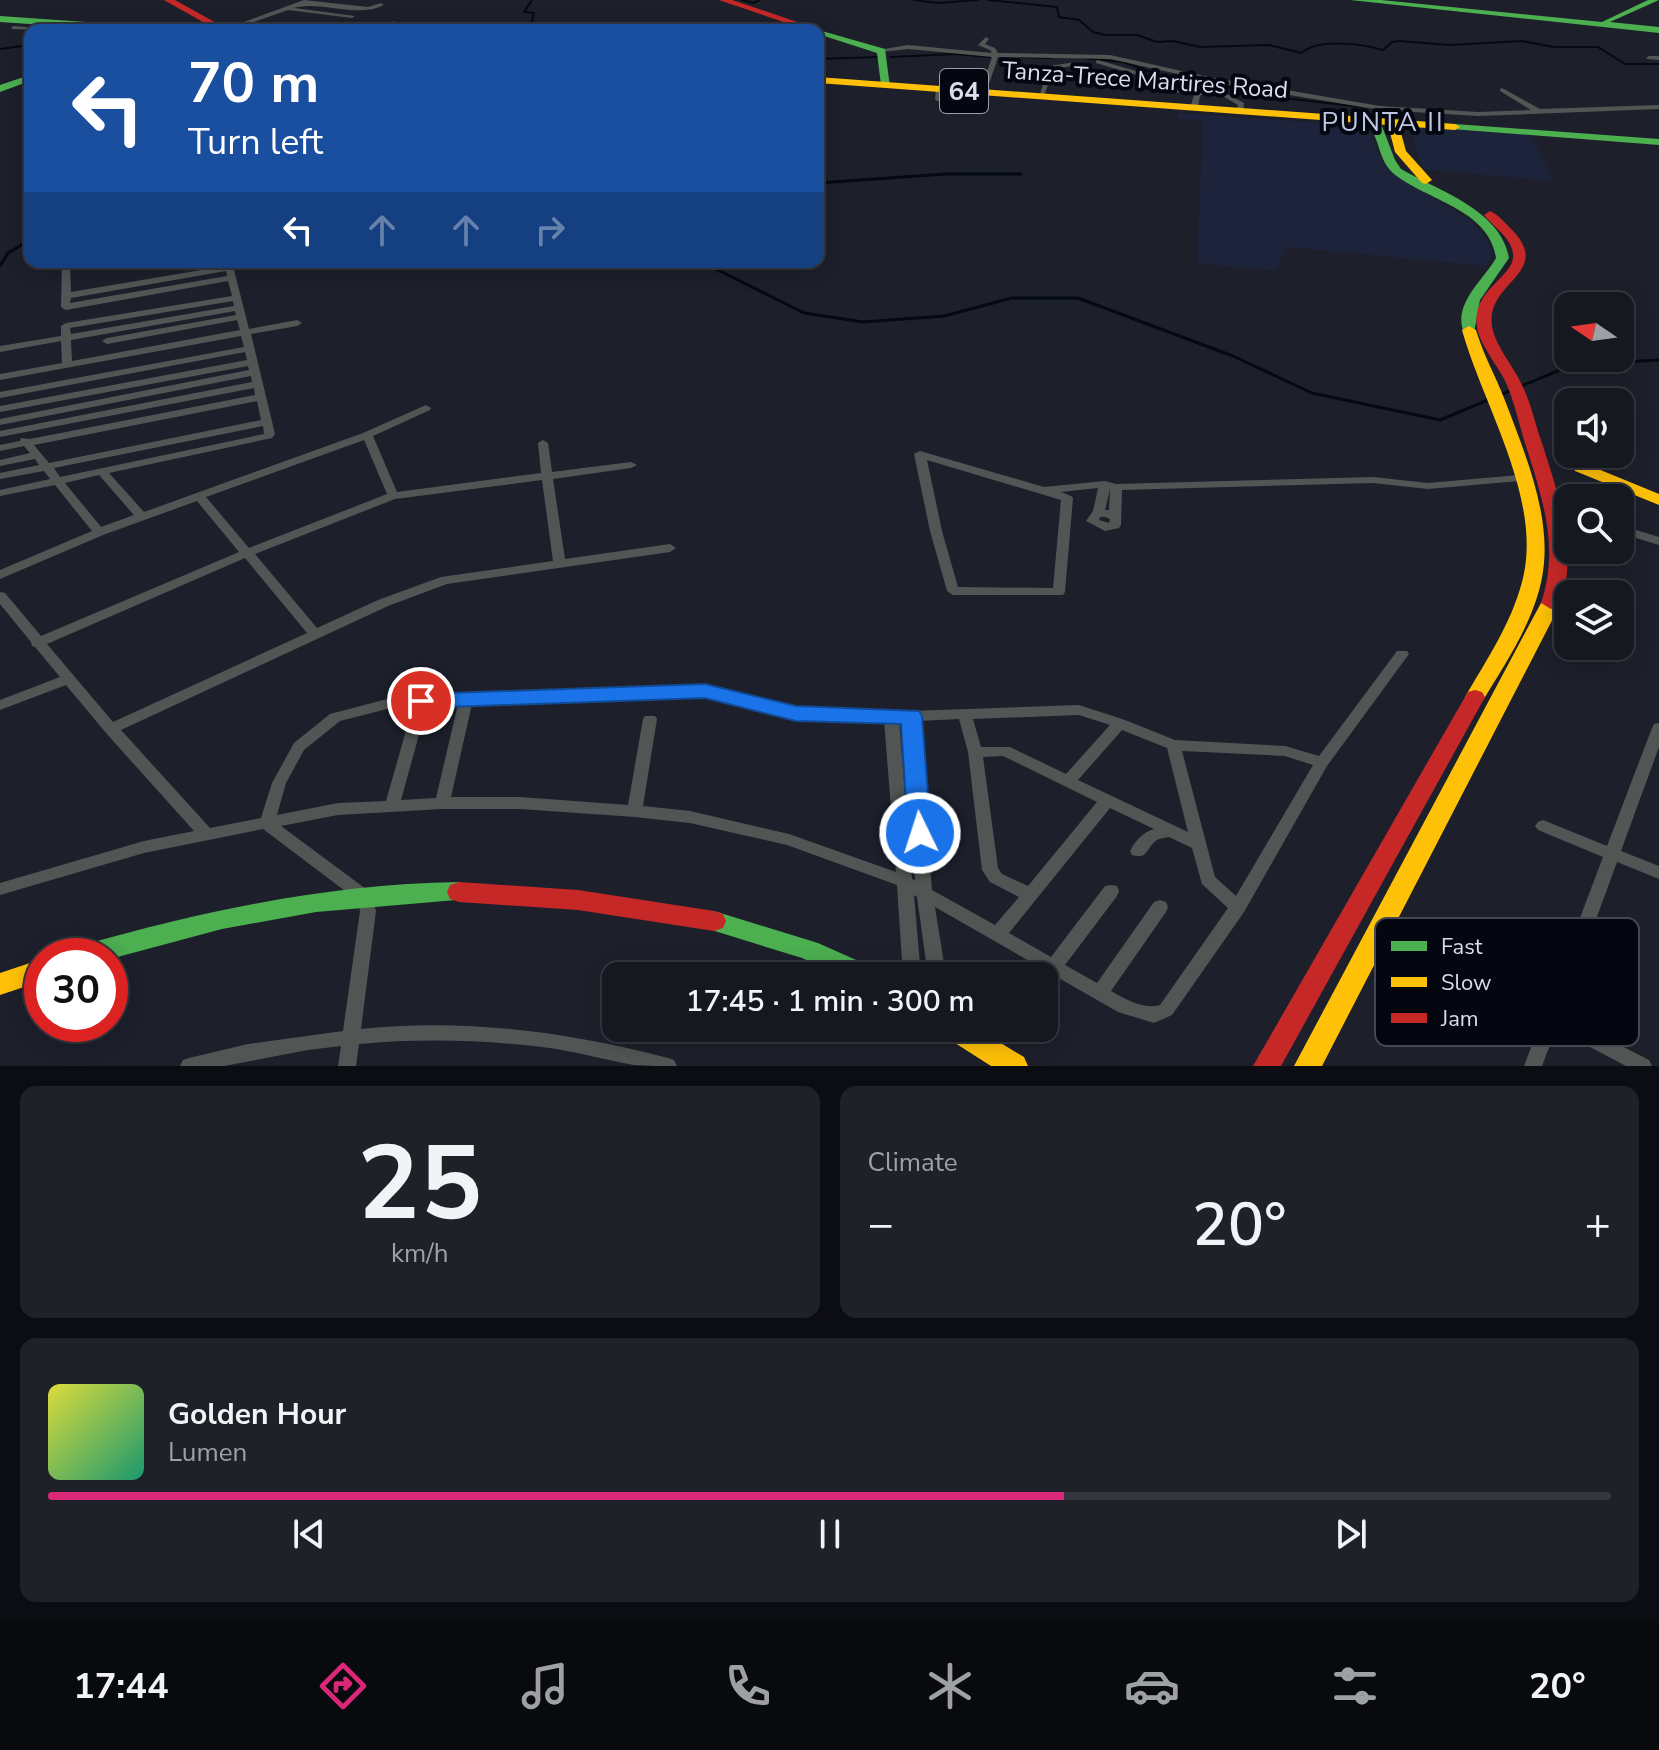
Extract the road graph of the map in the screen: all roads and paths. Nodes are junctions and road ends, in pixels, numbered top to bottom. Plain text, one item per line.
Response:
1 (356, 0) edge
2 (723, 0) edge
3 (1354, 0) edge
4 (1656, 0) edge
5 (175, 1) edge
6 (307, 1) edge
7 (1659, 8) edge
8 (288, 9) junction
9 (352, 16) dead end
10 (214, 24) edge
11 (242, 24) edge
12 (798, 24) edge
13 (1612, 24) junction
14 (1658, 30) edge
15 (824, 32) edge
16 (24, 35) edge
17 (13, 39) dead end
18 (986, 39) dead end
19 (881, 50) junction
20 (996, 55) junction
21 (1649, 58) dead end
22 (1659, 58) edge
23 (24, 80) edge
24 (824, 80) edge
25 (886, 85) junction
26 (0, 89) edge
27 (1203, 90) junction
28 (1502, 90) dead end
29 (1181, 91) junction
30 (983, 92) junction
31 (1041, 96) junction
32 (1153, 105) junction
33 (1659, 107) edge
34 (1538, 111) junction
35 (1383, 122) junction
36 (1659, 142) edge
37 (66, 268) edge
38 (230, 269) edge
39 (1499, 279) junction
40 (66, 301) junction
41 (238, 308) junction
42 (297, 323) dead end
43 (66, 332) junction
44 (244, 332) junction
45 (107, 341) dead end
46 (0, 349) edge
47 (248, 349) junction
48 (67, 365) junction
49 (255, 373) junction
50 (0, 377) edge
51 (0, 395) edge
52 (260, 397) junction
53 (426, 408) dead end
54 (2, 417) edge
55 (266, 422) junction
56 (17, 431) junction
57 (0, 434) edge
58 (367, 435) junction
59 (27, 443) junction
60 (543, 443) dead end
61 (0, 448) edge
62 (38, 455) junction
63 (0, 463) edge
64 (631, 465) dead end
65 (46, 467) junction
66 (101, 471) junction
67 (0, 476) edge
68 (546, 476) junction
69 (1519, 478) junction
70 (55, 481) junction
71 (1110, 486) junction
72 (1659, 490) edge
73 (1044, 491) junction
74 (0, 493) edge
75 (198, 495) junction
76 (393, 496) junction
77 (1554, 496) edge
78 (1659, 500) edge
79 (1065, 515) junction
80 (141, 516) junction
81 (1095, 516) junction
82 (99, 532) junction
83 (1634, 533) edge
84 (1659, 541) edge
85 (670, 548) dead end
86 (247, 553) junction
87 (559, 563) junction
88 (1563, 564) edge
89 (0, 575) edge
90 (0, 596) edge
91 (315, 634) junction
92 (37, 643) junction
93 (1402, 654) dead end
94 (70, 678) junction
95 (466, 699) junction
96 (421, 701) junction
97 (0, 705) edge
98 (965, 714) junction
99 (891, 715) junction
100 (911, 716) junction
101 (650, 719) dead end
102 (1120, 723) junction
103 (1659, 728) edge
104 (111, 729) junction
105 (1173, 745) junction
106 (975, 752) junction
107 (1654, 760) edge
108 (1322, 762) junction
109 (1069, 781) junction
110 (1107, 801) junction
111 (442, 803) junction
112 (392, 806) junction
113 (635, 811) junction
114 (1192, 821) junction
115 (267, 824) junction
116 (1543, 826) dead end
117 (1171, 831) junction
118 (206, 834) junction
119 (1198, 844) junction
120 (1138, 851) dead end
121 (1613, 853) junction
122 (1659, 873) edge
123 (903, 881) junction
124 (0, 889) edge
125 (924, 891) junction
126 (1111, 891) dead end
127 (1030, 895) junction
128 (364, 897) junction
129 (1160, 907) dead end
130 (1238, 907) junction
131 (1359, 907) junction
132 (1378, 918) edge
133 (1387, 918) edge
134 (1589, 918) edge
135 (998, 934) junction
136 (1375, 941) edge
137 (128, 942) edge
138 (832, 962) edge
139 (911, 962) edge
140 (935, 962) edge
141 (1047, 962) edge
142 (1057, 962) edge
143 (1058, 968) edge
144 (24, 976) edge
145 (0, 984) edge
146 (1100, 992) junction
147 (351, 1037) junction
148 (975, 1042) edge
149 (1540, 1046) edge
150 (1605, 1046) edge
151 (189, 1066) edge
152 (347, 1066) edge
153 (668, 1066) edge
154 (1014, 1066) edge
155 (1267, 1066) edge
156 (1308, 1066) edge
157 (1533, 1066) edge
158 (1643, 1066) edge

1 - 6 street
2 - 12 street
3 - 13 street
4 - 13 street
5 - 10 street
6 - 8 street
7 - 13 street
8 - 9 street
8 - 11 street
13 - 14 street
15 - 19 street
16 - 17 street
18 - 20 street
19 - 20 street
19 - 25 street
20 - 27 street
20 - 30 street
21 - 22 street
23 - 26 street
24 - 25 street, Tanza-Trece Martires Road / 64
25 - 30 street, Tanza-Trece Martires Road / 64
27 - 29 street
27 - 32 street, Tanza-Trece Martires Road / 64
27 - 34 street
27 - 35 street, Tanza-Trece Martires Road / 64
28 - 34 street
29 - 31 street
29 - 32 street
30 - 31 street, Tanza-Trece Martires Road / 64
31 - 32 street, Tanza-Trece Martires Road / 64
33 - 34 street
35 - 36 street, Tanza-Trece Martires Road / 64
35 - 39 street
37 - 40 street
38 - 40 street
38 - 41 street
39 - 69 street
39 - 77 street
40 - 43 street
41 - 43 street
41 - 44 street
41 - 45 street
42 - 44 street
43 - 46 street
43 - 48 street
44 - 47 street
44 - 48 street
47 - 49 street
47 - 51 street
48 - 50 street
49 - 52 street
49 - 54 street
49 - 56 street
52 - 55 street
52 - 59 street
53 - 58 street
54 - 56 street
55 - 65 street
55 - 66 street
56 - 57 street
56 - 59 street
58 - 75 street
58 - 76 street
59 - 61 street
59 - 62 street
60 - 68 street
62 - 63 street
62 - 65 street
64 - 68 street
65 - 67 street
65 - 70 street
66 - 70 street
66 - 80 street
68 - 76 street
68 - 87 street
69 - 71 street
69 - 131 street
70 - 74 street
70 - 82 street
71 - 73 street
71 - 81 street
71 - 81 street
72 - 78 street
73 - 79 street
73 - 79 street
75 - 80 street
75 - 86 street
76 - 86 street
79 - 81 street
80 - 82 street
82 - 89 street
83 - 84 street
85 - 87 street
86 - 91 street
86 - 92 street
87 - 91 street
88 - 133 street
90 - 92 street
91 - 104 street
92 - 94 street
93 - 108 street
94 - 97 street
94 - 104 street
95 - 96 street
95 - 99 street
95 - 111 street
96 - 112 street
96 - 115 street
98 - 100 street
98 - 102 street
98 - 106 street
99 - 100 street
99 - 123 street
100 - 125 street
101 - 113 street
102 - 105 street
102 - 109 street
103 - 107 street
104 - 118 street
105 - 108 street
105 - 114 street
106 - 109 street
106 - 127 street
107 - 121 street
108 - 130 street
109 - 110 street
110 - 117 street
110 - 127 street
111 - 112 street
111 - 113 street
112 - 115 street
113 - 123 street
114 - 117 street
114 - 119 street
115 - 118 street
115 - 128 street
116 - 121 street
117 - 119 street
117 - 120 street
118 - 124 street
119 - 130 street
121 - 122 street
121 - 134 street
123 - 125 street
123 - 139 street
125 - 135 street
125 - 140 street
126 - 142 street
127 - 135 street
128 - 137 street
128 - 138 street
128 - 147 street
129 - 146 street
130 - 146 street
131 - 132 street
131 - 155 street
135 - 141 street
136 - 156 street
143 - 146 street
144 - 145 street
147 - 151 street
147 - 152 street
147 - 153 street
148 - 154 street
149 - 157 street
150 - 158 street

